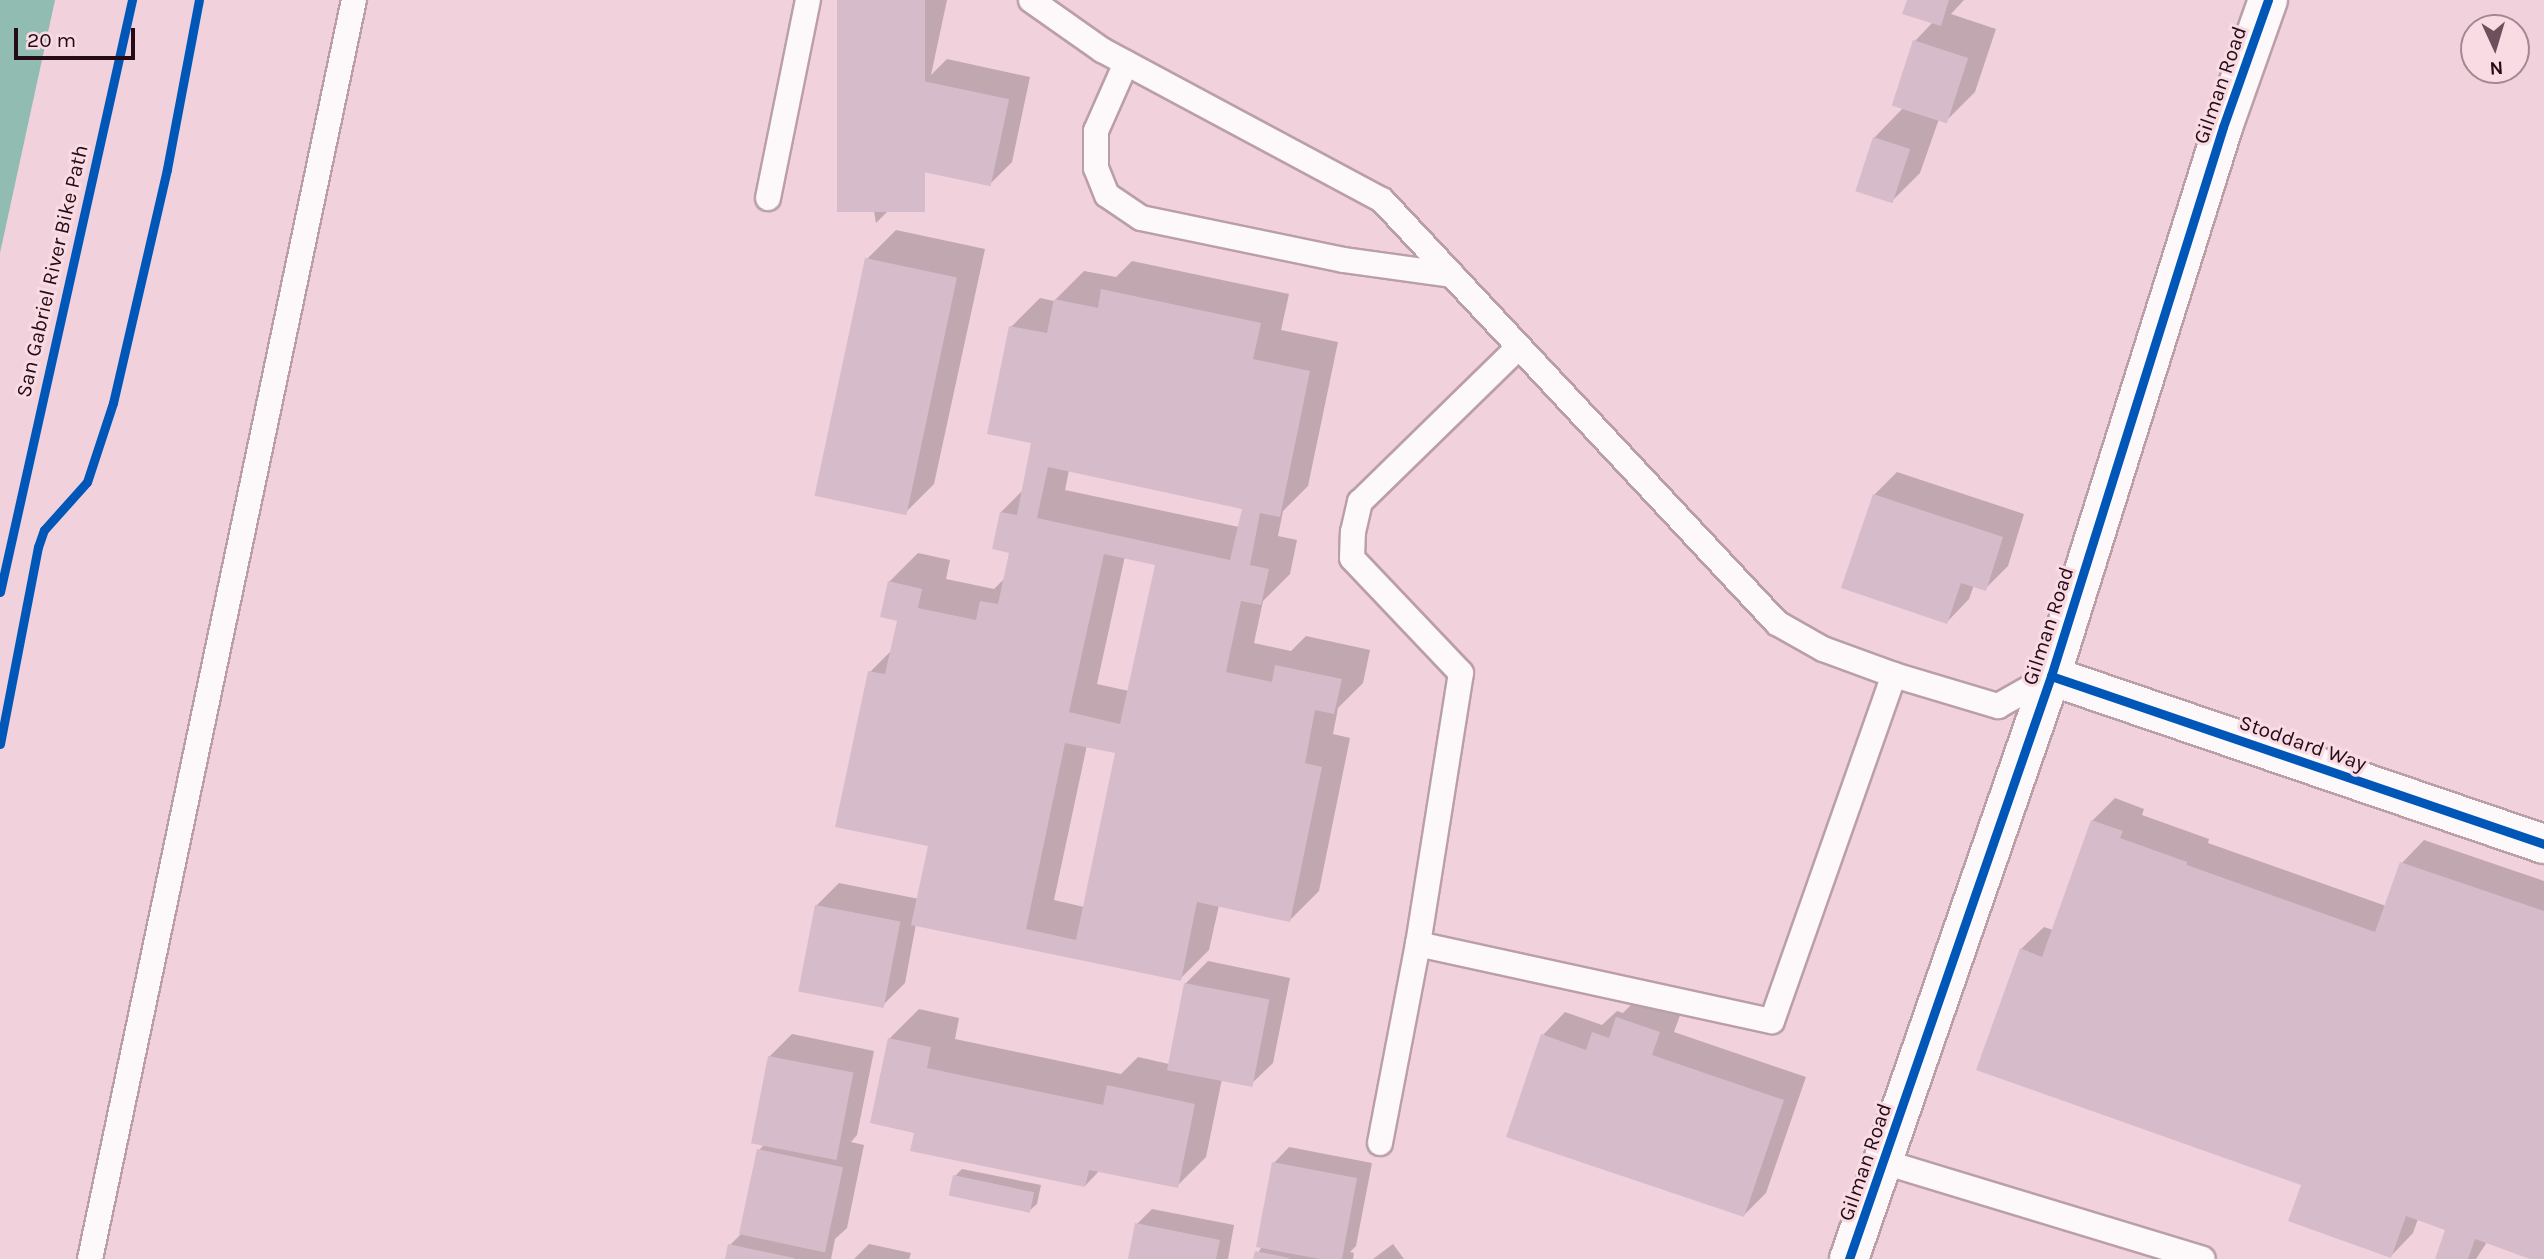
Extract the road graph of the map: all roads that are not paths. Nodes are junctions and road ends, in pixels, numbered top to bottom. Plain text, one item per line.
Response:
1 (354, 0) edge
2 (808, 0) edge
3 (1031, 0) edge
4 (2268, 0) edge
5 (1126, 63) junction
6 (768, 198) dead end
7 (1452, 275) junction
8 (1520, 347) junction
9 (1894, 675) junction
10 (2051, 676) junction
11 (2544, 844) edge
12 (1418, 944) junction
13 (1380, 1143) dead end
14 (1884, 1162) junction
15 (90, 1259) edge
16 (1849, 1259) edge
17 (2203, 1259) edge

1 - 15 lane
2 - 6 lane
3 - 5 lane
4 - 10 street, Gilman Road
5 - 7 lane
5 - 7 lane
7 - 8 lane
8 - 9 lane
8 - 12 lane
9 - 10 lane
9 - 12 lane
10 - 11 street, Stoddard Way
10 - 14 street, Gilman Road
12 - 13 lane
14 - 16 street, Gilman Road
14 - 17 lane

